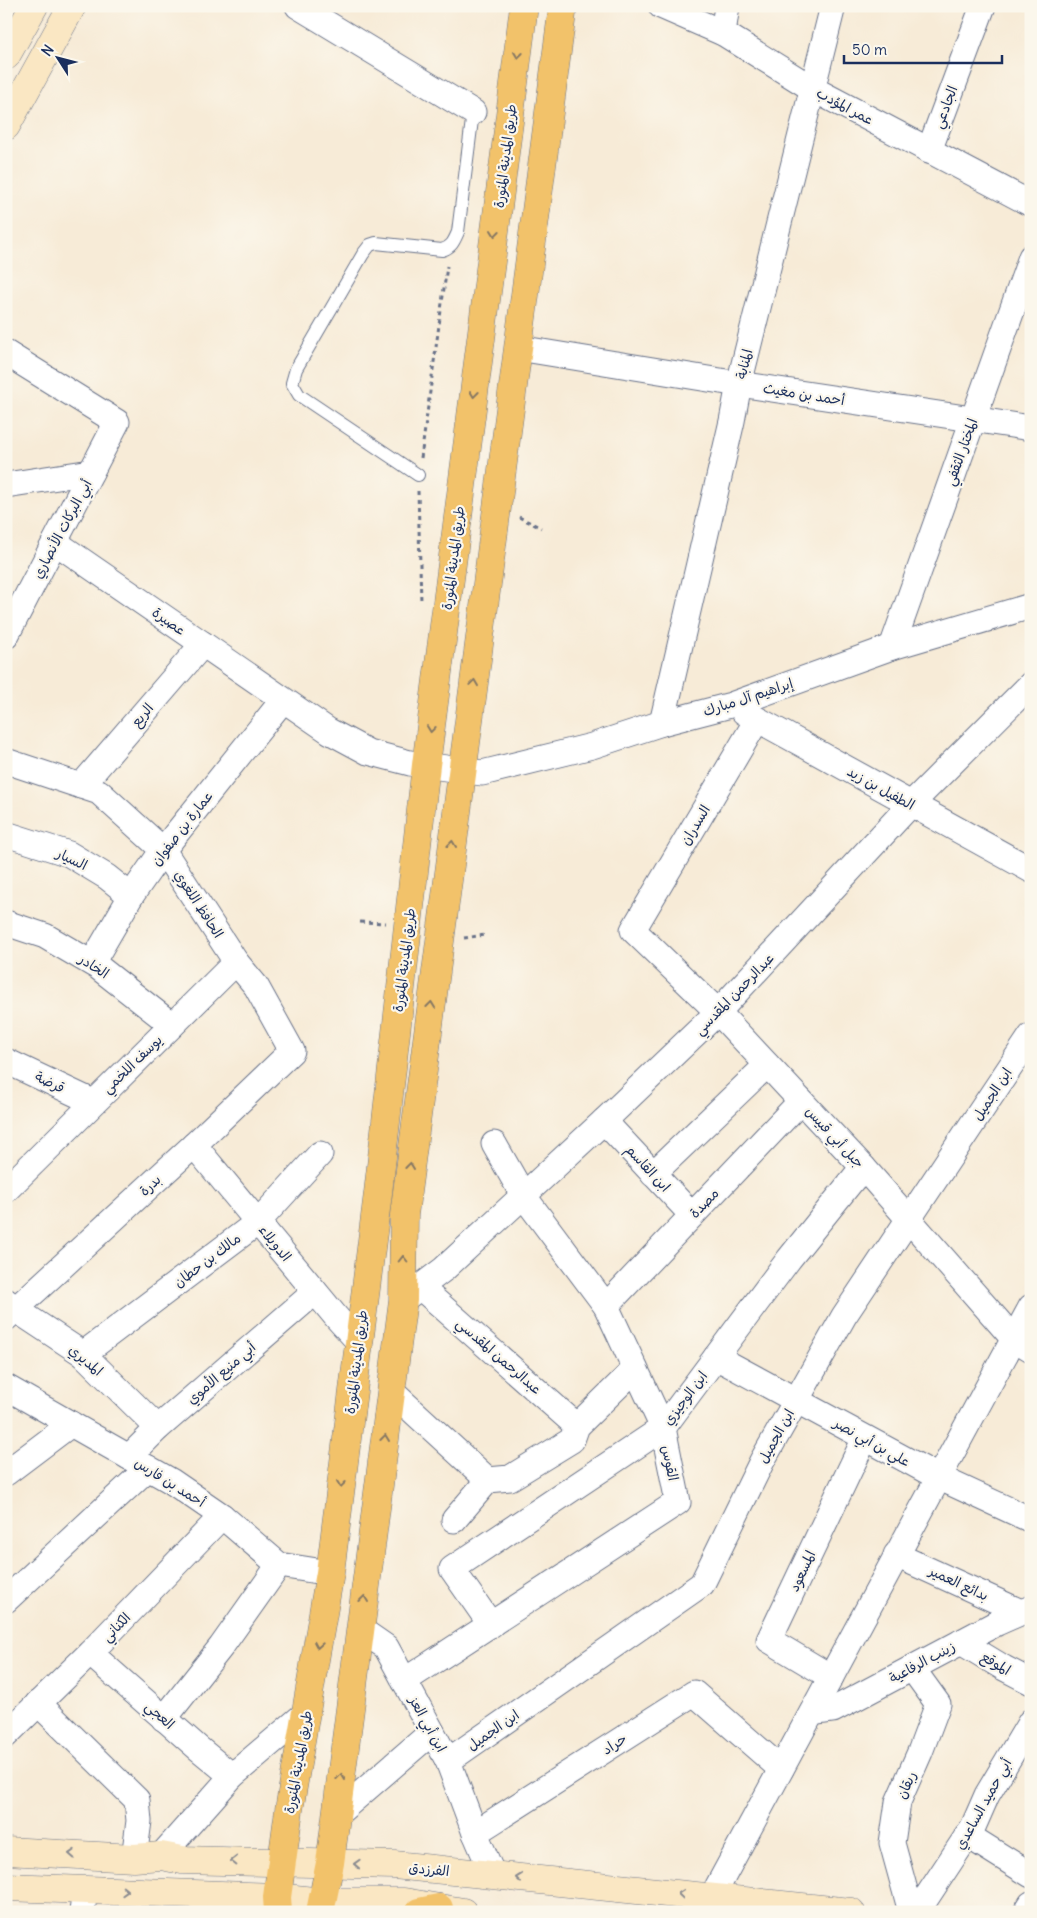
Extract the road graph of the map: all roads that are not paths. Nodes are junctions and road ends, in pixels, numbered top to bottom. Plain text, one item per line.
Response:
1 (34, 6) edge
2 (72, 6) edge
3 (298, 6) edge
4 (524, 6) edge
5 (563, 6) edge
6 (661, 6) edge
7 (727, 6) edge
8 (834, 6) edge
9 (983, 6) edge
10 (723, 33) junction
11 (6, 56) edge
12 (813, 89) junction
13 (474, 112) joint
14 (6, 126) edge
15 (929, 151) junction
16 (1031, 204) edge
17 (1031, 257) edge
18 (518, 348) junction
19 (6, 353) edge
20 (739, 384) junction
21 (972, 420) junction
22 (1031, 428) edge
23 (91, 472) junction
24 (418, 475) road end
25 (6, 485) edge
26 (55, 542) junction
27 (1031, 606) edge
28 (6, 636) edge
29 (203, 644) junction
30 (892, 647) junction
31 (1031, 684) edge
32 (283, 700) junction
33 (731, 705) junction
34 (757, 720) junction
35 (662, 723) junction
36 (6, 761) edge
37 (426, 765) junction
38 (462, 771) junction
39 (81, 786) junction
40 (911, 804) junction
41 (6, 834) edge
42 (163, 850) junction
43 (1026, 859) edge
44 (131, 896) junction
45 (6, 923) edge
46 (632, 930) joint
47 (236, 962) junction
48 (92, 964) junction
49 (718, 1012) junction
50 (172, 1024) junction
51 (1031, 1036) edge
52 (6, 1061) edge
53 (768, 1065) junction
54 (801, 1101) junction
55 (93, 1102) junction
56 (604, 1122) junction
57 (494, 1144) dead end
58 (194, 1145) junction
59 (320, 1154) dead end
60 (863, 1167) junction
61 (653, 1174) junction
62 (6, 1190) edge
63 (523, 1195) junction
64 (692, 1215) junction
65 (909, 1220) junction
66 (258, 1222) junction
67 (314, 1292) junction
68 (412, 1294) junction
69 (606, 1306) junction
70 (1031, 1307) edge
71 (9, 1309) edge
72 (358, 1341) junction
73 (1022, 1343) edge
74 (83, 1354) junction
75 (716, 1357) junction
76 (635, 1369) junction
77 (6, 1387) edge
78 (391, 1391) junction
79 (796, 1401) junction
80 (71, 1424) junction
81 (577, 1426) junction
82 (158, 1428) junction
83 (663, 1428) junction
84 (865, 1438) junction
85 (138, 1462) junction
86 (6, 1473) edge
87 (938, 1478) junction
88 (488, 1480) junction
89 (1028, 1513) edge
90 (222, 1516) junction
91 (454, 1520) dead end
92 (896, 1555) junction
93 (279, 1565) junction
94 (330, 1573) junction
95 (6, 1600) edge
96 (1026, 1610) edge
97 (490, 1625) junction
98 (360, 1629) junction
99 (961, 1642) junction
100 (90, 1653) junction
101 (912, 1668) junction
102 (831, 1677) junction
103 (404, 1681) junction
104 (1031, 1682) edge
105 (38, 1703) junction
106 (812, 1712) junction
107 (306, 1713) junction
108 (164, 1719) junction
109 (1031, 1721) edge
110 (432, 1732) junction
111 (6, 1734) edge
112 (448, 1761) junction
113 (781, 1769) junction
114 (232, 1776) junction
115 (336, 1814) junction
116 (475, 1833) junction
117 (967, 1835) junction
118 (6, 1851) edge
119 (161, 1856) junction
120 (134, 1858) junction
121 (282, 1862) junction
122 (330, 1863) junction
123 (493, 1875) junction
124 (1031, 1875) edge
125 (6, 1887) edge
126 (712, 1898) junction
127 (83, 1901) edge
128 (237, 1904) edge
129 (1031, 1904) edge
130 (278, 1905) edge
131 (321, 1907) edge
132 (440, 1911) edge
133 (851, 1912) edge
134 (911, 1912) edge
135 (917, 1912) edge
136 (1026, 1912) edge

1 - 11 main road
2 - 14 main road
3 - 13 street
4 -> 37 main road, طريق المدينة المنورة
5 - 18 main road
6 - 10 street, عمر المؤدب
7 - 10 street
8 - 12 street, المنابة
9 - 15 street, الجادعي
10 - 12 street, عمر المؤدب
12 - 15 street, عمر المؤدب
12 - 20 street, المنابة
13 - 24 lane
15 - 16 street, عمر المؤدب
17 - 21 street, المختار الثقفي
18 - 20 street, أحمد بن مغيث
38 -> 18 main road
19 - 23 street, أبي البركات الأنصاري
20 - 21 street, أحمد بن مغيث
20 - 35 street, المنابة
21 - 22 street, أحمد بن مغيث
21 - 30 street, المختار الثقفي
23 - 25 street
23 - 26 street, أبي البركات الأنصاري
26 - 28 street, أبي البركات الأنصاري
26 - 29 street, عصيرة
27 - 30 street, إبراهيم آل مبارك
29 - 32 street, عصيرة
29 - 39 street, الريع
30 - 33 street, إبراهيم آل مبارك
31 - 40 street, عبدالرحمن المقدسي
32 - 37 street, عصيرة
32 - 42 street, عمارة بن صفوان
33 - 34 street, الطفيل بن زيد
33 - 35 street, إبراهيم آل مبارك
34 - 40 street, الطفيل بن زيد
34 - 46 street, السدران
35 - 38 street, إبراهيم آل مبارك
36 - 39 street, الحافظ اللغوي
37 - 38 street, إبراهيم آل مبارك
37 - 72 main road, طريق المدينة المنورة
68 -> 38 main road
39 - 42 street, الحافظ اللغوي
40 - 43 street, الطفيل بن زيد
40 - 49 street, عبدالرحمن المقدسي
41 - 44 street, السيار
42 - 44 street, عمارة بن صفوان
42 - 47 street, الحافظ اللغوي
44 - 48 street, عمارة بن صفوان
45 - 48 street, الخادر
46 - 49 street, جبل أبي قبيس
47 - 50 street, يوسف اللخمي
47 - 58 street, بدرة
48 - 50 street, الخادر
49 - 53 street, جبل أبي قبيس
49 - 56 street, عبدالرحمن المقدسي
50 - 55 street, يوسف اللخمي
51 - 65 street, ابن الجميل
52 - 55 street, قرضة
53 - 54 street, جبل أبي قبيس
53 - 61 street
54 - 60 street, جبل أبي قبيس
54 - 64 street, مصدة
55 - 62 street, يوسف اللخمي
56 - 61 street, ابن القاسم
56 - 63 street, عبدالرحمن المقدسي
57 - 63 street, القوس
58 - 66 street, الدويلاء
58 - 71 street, بدرة
59 - 66 street, مالك بن حطان
60 - 65 street, جبل أبي قبيس
60 - 75 street, ابن الوجيزي
61 - 64 street, ابن القاسم
63 - 68 street, عبدالرحمن المقدسي
63 - 69 street, القوس
64 - 69 street, مصدة
65 - 73 street, جبل أبي قبيس
65 - 79 street, ابن الجميل
66 - 67 street, الدويلاء
66 - 74 street, مالك بن حطان
67 - 72 street, الدويلاء
67 - 82 street, أبي منيع الأموي
68 - 78 main road
68 - 81 street, عبدالرحمن المقدسي
69 - 76 street, القوس
70 - 73 street
71 - 74 street, المديري
72 -> 94 main road, طريق المدينة المنورة
73 - 87 street
74 - 82 street, المديري
75 - 79 street, علي بن أبي نصر
75 - 83 street, ابن الوجيزي
76 - 81 street
76 - 83 street, القوس
77 - 80 street, أحمد بن فارس
78 - 88 street
98 -> 78 main road
79 - 84 street, علي بن أبي نصر
79 - 112 street, ابن الجميل
80 - 85 street, أحمد بن فارس
80 - 86 street
81 - 88 street
82 - 85 street, أبي منيع الأموي
83 - 97 street, القوس
83 - 97 street, ابن الوجيزي
84 - 87 street, علي بن أبي نصر
84 - 102 street, المسعود
85 - 90 street, أحمد بن فارس
85 - 95 street, أبي منيع الأموي
87 - 89 street, علي بن أبي نصر
87 - 92 street
88 - 91 street
90 - 93 street, أحمد بن فارس
90 - 100 street, الكناني
92 - 96 street, بدائع العمير
92 - 102 street
93 - 94 street
93 - 108 street
94 -> 107 main road, طريق المدينة المنورة
96 - 99 street, زينب الرفاعية
97 - 103 street, القوس
98 - 103 street, ابن أبي العز
115 -> 98 main road
99 - 101 street, زينب الرفاعية
99 - 104 street, الموقع
100 - 105 street, الكناني
100 - 108 street, العجي
101 - 106 street, زينب الرفاعية
101 - 134 street, ربقان
102 - 106 street
103 - 110 street, ابن أبي العز
105 - 111 street, الكناني
105 - 120 street
106 - 113 street
107 - 114 street
107 - 121 main road, طريق المدينة المنورة
108 - 114 street, العجي
109 - 117 street, أبي حميد الساعدي
110 - 112 street, ابن أبي العز
110 - 115 street
112 - 116 street, ابن أبي العز
113 - 116 street, حراد
113 - 126 street
114 - 119 street
115 - 122 main road
116 - 123 street
117 - 124 street
117 - 135 street, أبي حميد الساعدي
120 -> 118 main road, الفرزدق
119 - 120 main road, الفرزدق
121 -> 119 main road, الفرزدق
121 - 122 main road, الفرزدق
121 - 130 main road, طريق المدينة المنورة
123 -> 122 main road, الفرزدق
122 - 131 main road
126 -> 123 main road, الفرزدق
125 - 127 main road
126 - 133 main road, الفرزدق
127 -> 128 main road
128 - 130 main road
129 - 136 street
130 - 131 main road
131 - 132 main road

